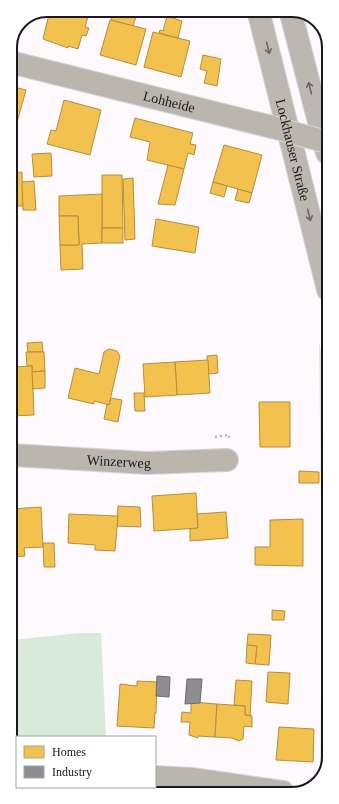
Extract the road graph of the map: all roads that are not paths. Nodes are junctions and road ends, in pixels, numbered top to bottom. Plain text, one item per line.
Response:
1 (260, 17) edge
2 (292, 17) edge
3 (17, 64) edge
4 (322, 134) edge
5 (322, 141) edge
6 (322, 266) edge
7 (17, 455) edge
8 (227, 460) dead end
9 (156, 777) edge
10 (249, 787) edge

1 -> 6 main road, Lockhauser Straße
4 -> 2 main road
3 - 5 street, Lohheide, bridge
7 - 8 street, Winzerweg
9 - 10 street

